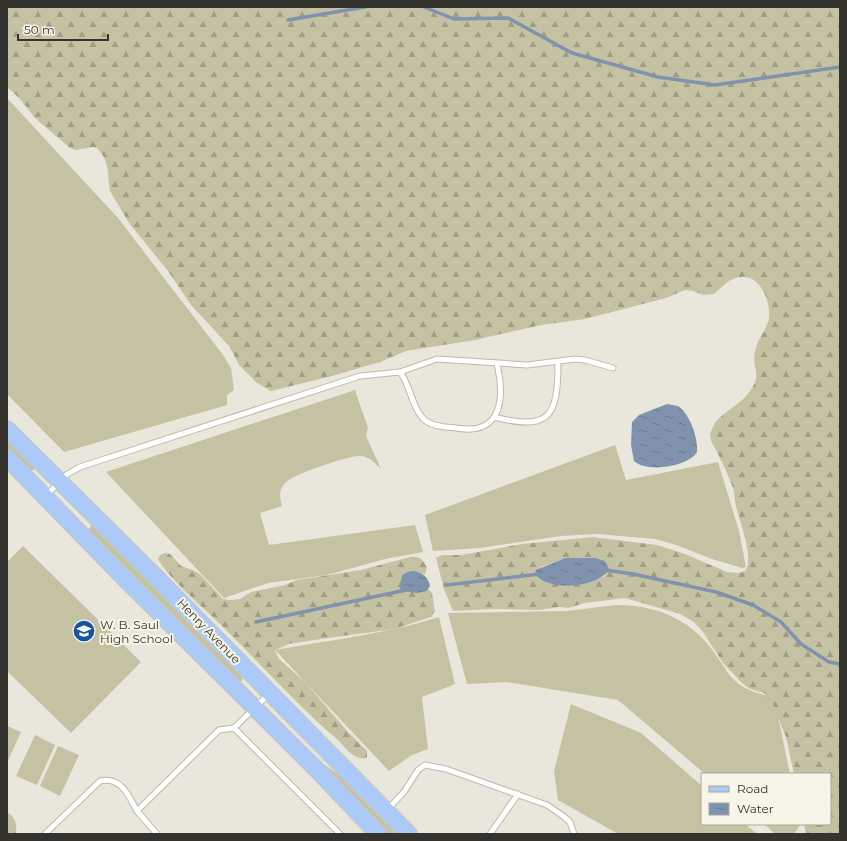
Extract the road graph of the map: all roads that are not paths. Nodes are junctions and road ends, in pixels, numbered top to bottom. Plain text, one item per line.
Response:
1 (558, 362) junction
2 (497, 364) junction
3 (613, 368) dead end
4 (400, 372) junction
5 (494, 417) junction
6 (7, 429) edge
7 (7, 458) edge
8 (59, 482) junction
9 (46, 496) junction
10 (270, 694) junction
11 (255, 707) junction
12 (234, 728) junction
13 (518, 794) junction
14 (137, 811) junction
15 (386, 811) junction
16 (45, 834) edge
17 (156, 834) edge
18 (340, 834) edge
19 (378, 834) edge
20 (409, 834) edge
21 (490, 834) edge
22 (574, 834) edge

1 - 2 lane
1 - 3 lane
1 - 5 lane
2 - 4 lane
2 - 5 lane
4 - 5 lane
4 - 8 lane
6 - 8 main road, Henry Avenue
7 - 9 main road, Henry Avenue
8 - 9 lane
8 - 10 main road, Henry Avenue
9 - 11 main road, Henry Avenue
10 - 11 lane
10 - 15 main road, Henry Avenue
11 - 12 lane
11 - 19 main road, Henry Avenue
12 - 14 lane
12 - 18 lane
13 - 15 lane
13 - 21 lane
13 - 22 lane
14 - 16 lane
14 - 17 lane
15 - 20 main road, Henry Avenue

